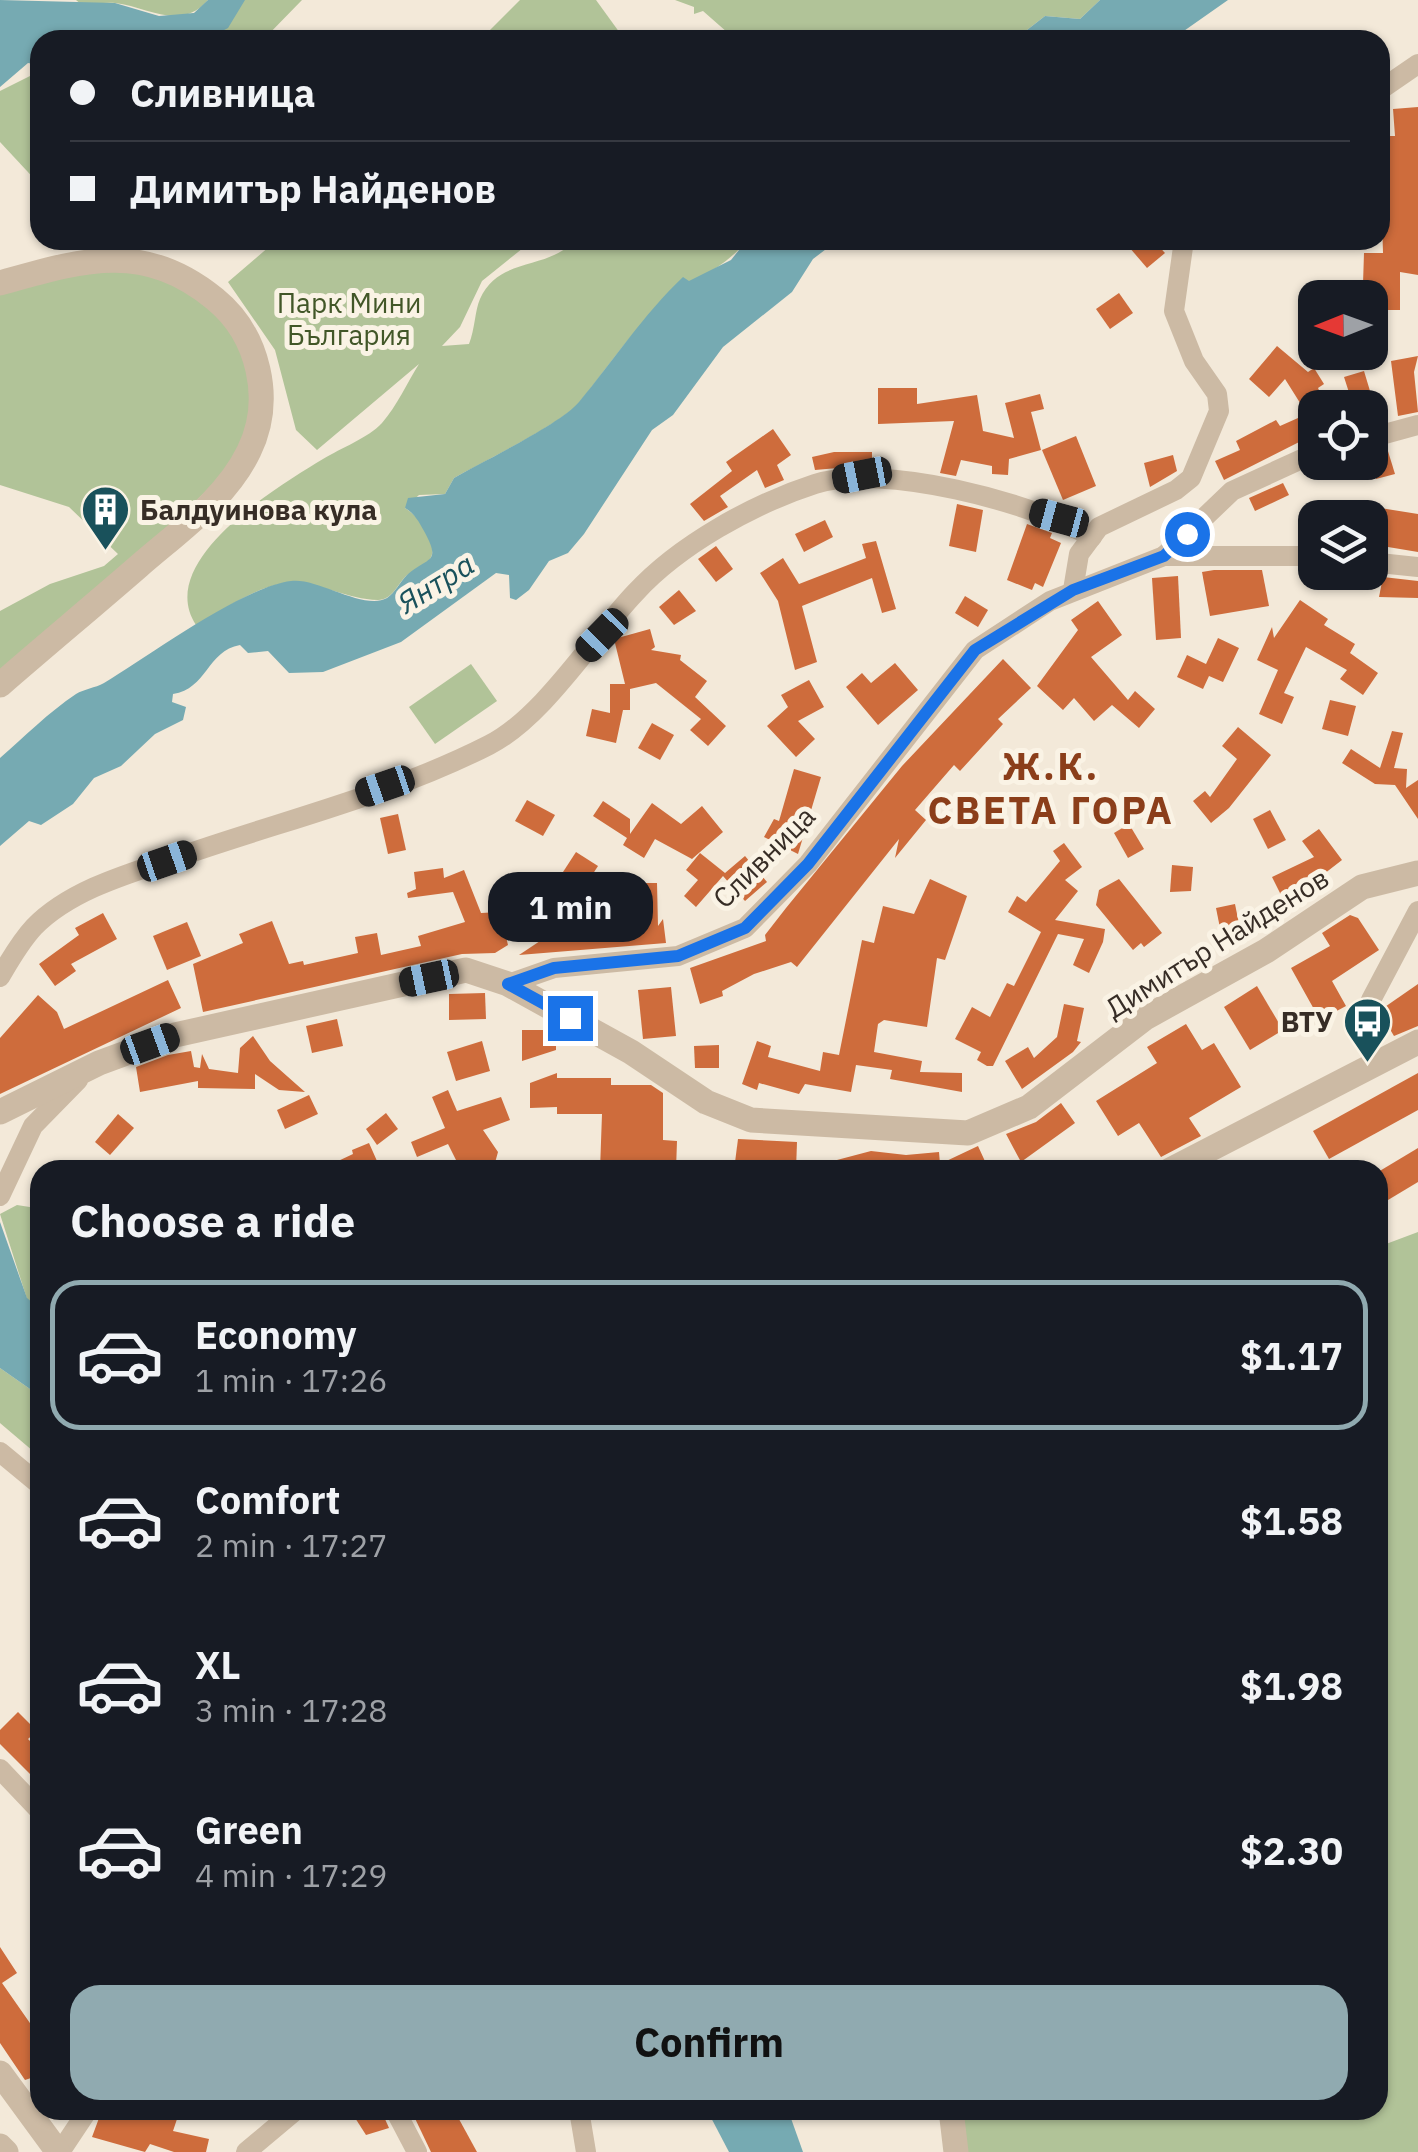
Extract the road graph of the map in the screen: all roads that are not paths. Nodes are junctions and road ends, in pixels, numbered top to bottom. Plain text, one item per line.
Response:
1 (1418, 64) edge
2 (1390, 83) edge
3 (1183, 250) edge
4 (0, 283) edge
5 (1418, 425) edge
6 (1388, 433) edge
7 (1298, 461) edge
8 (1092, 537) junction
9 (1164, 556) junction
10 (1298, 556) edge
11 (1388, 564) edge
12 (1418, 567) edge
13 (1073, 590) junction
14 (0, 685) edge
15 (1418, 874) edge
16 (1418, 912) edge
17 (0, 977) edge
18 (508, 984) junction
19 (1371, 1000) dead end
20 (1418, 1042) edge
21 (99, 1063) junction
22 (0, 1112) edge
23 (1189, 1160) edge
24 (0, 1196) edge
25 (0, 1452) edge
26 (30, 1477) edge
27 (0, 1769) edge
28 (30, 1800) edge
29 (0, 2072) edge
30 (30, 2113) edge
31 (35, 2120) edge
32 (81, 2120) edge
33 (284, 2120) edge
34 (400, 2120) edge
35 (581, 2120) edge
36 (953, 2120) edge
37 (0, 2146) edge
38 (6, 2152) edge
39 (59, 2152) edge
40 (246, 2152) edge
41 (418, 2152) edge
42 (586, 2152) edge
43 (956, 2152) edge

1 - 2 street
3 - 8 street
4 - 14 street
5 - 6 street
7 - 9 street
8 - 13 street
8 - 17 street
9 - 10 street, Сливница
9 - 13 street, Сливница
11 - 12 street
13 - 18 street, Сливница
15 - 18 street, Димитър Найденов
16 - 19 street
18 - 21 street
20 - 23 street
21 - 22 street
21 - 24 street
25 - 26 street
27 - 28 street
29 - 30 street
31 - 39 street
32 - 39 street
33 - 40 street
34 - 41 street
35 - 42 street
36 - 43 street
37 - 38 street

